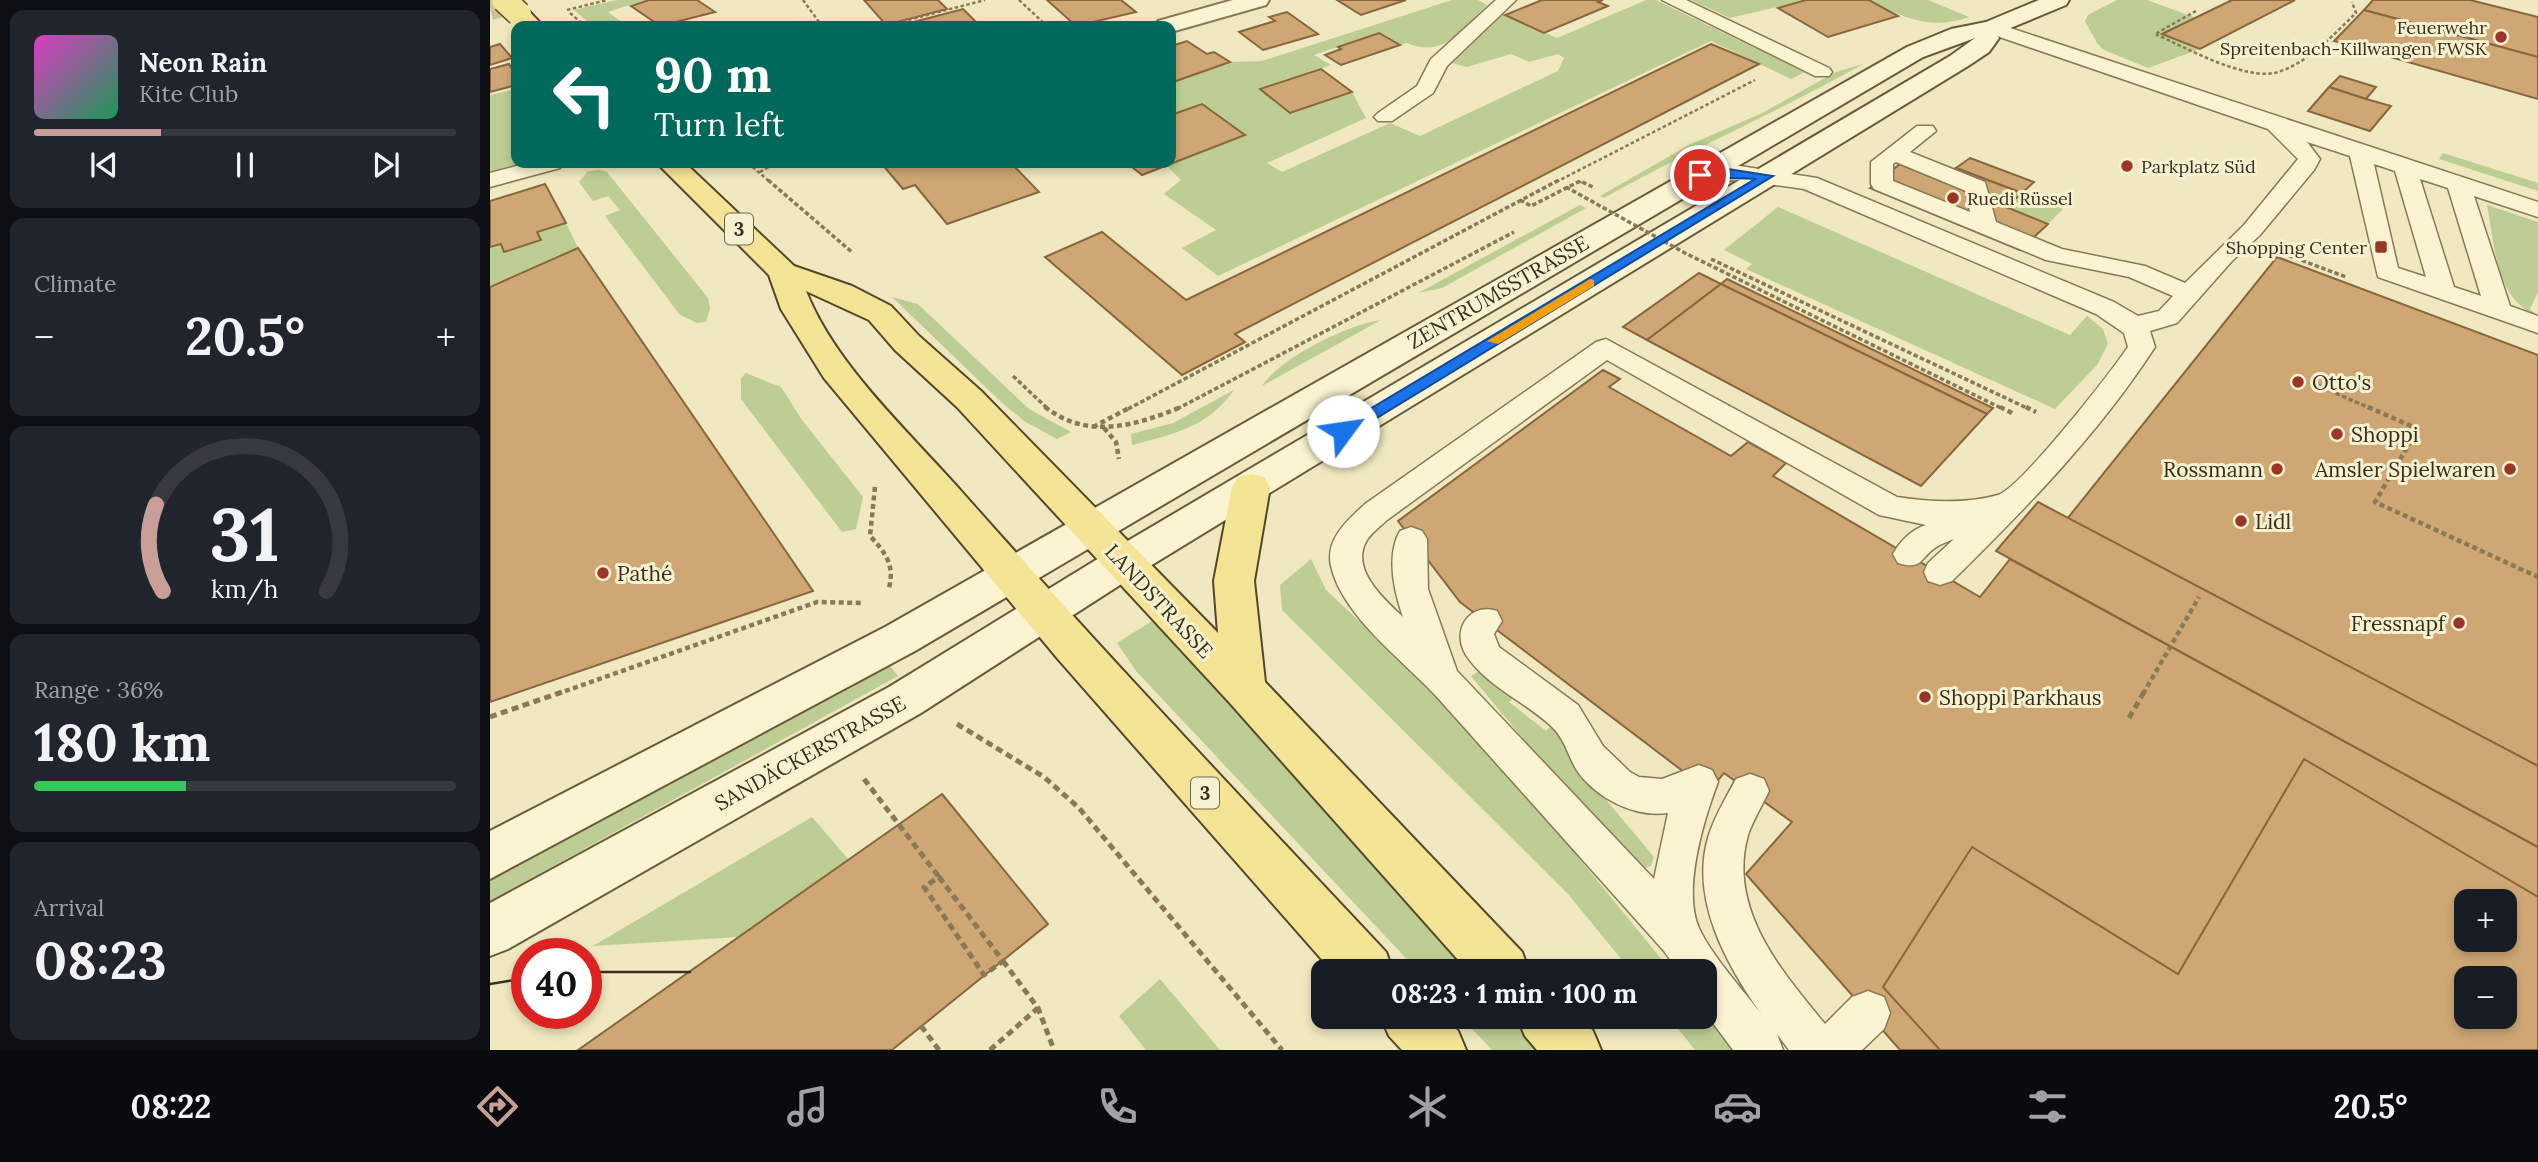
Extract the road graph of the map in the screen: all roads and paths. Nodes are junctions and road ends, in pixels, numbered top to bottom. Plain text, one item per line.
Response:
1 (607, 0) edge
2 (803, 0) edge
3 (985, 0) edge
4 (1019, 0) edge
5 (1258, 0) edge
6 (1507, 0) edge
7 (1671, 0) edge
8 (2058, 0) edge
9 (2352, 2) dead end
10 (566, 10) dead end
11 (2196, 11) dead end
12 (818, 21) edge
13 (904, 21) edge
14 (1042, 21) edge
15 (1176, 23) edge
16 (1992, 29) junction
17 (1822, 72) dead end
18 (1757, 79) dead end
19 (1385, 117) dead end
20 (2265, 121) junction
21 (1925, 131) dead end
22 (2360, 152) junction
23 (1894, 153) junction
24 (1926, 166) junction
25 (2405, 167) junction
26 (534, 168) edge
27 (675, 168) edge
28 (767, 168) edge
29 (760, 172) dead end
30 (1569, 174) junction
31 (1700, 175) junction
32 (1767, 176) junction
33 (490, 180) edge
34 (1580, 181) junction
35 (2458, 184) junction
36 (1566, 187) junction
37 (1520, 200) junction
38 (1571, 201) dead end
39 (1931, 204) junction
40 (2538, 210) edge
41 (1984, 226) junction
42 (1523, 227) dead end
43 (2270, 249) dead end
44 (1701, 254) dead end
45 (783, 271) junction
46 (2347, 277) dead end
47 (2443, 291) junction
48 (2190, 294) junction
49 (2498, 312) junction
50 (2133, 325) junction
51 (2538, 326) edge
52 (2310, 382) dead end
53 (2012, 413) dead end
54 (2030, 419) dead end
55 (1091, 428) dead end
56 (1122, 428) dead end
57 (1251, 487) junction
58 (2010, 505) junction
59 (1092, 529) junction
60 (870, 536) dead end
61 (1411, 538) dead end
62 (1909, 554) dead end
63 (1123, 563) junction
64 (1940, 572) dead end
65 (1011, 574) junction
66 (2538, 577) edge
67 (886, 595) dead end
68 (2199, 597) dead end
69 (868, 604) dead end
70 (2194, 605) dead end
71 (1044, 613) junction
72 (1485, 621) dead end
73 (1446, 683) junction
74 (1244, 689) junction
75 (490, 717) edge
76 (945, 717) dead end
77 (855, 768) dead end
78 (1751, 791) dead end
79 (490, 856) edge
80 (939, 877) junction
81 (490, 931) edge
82 (1679, 936) junction
83 (1356, 959) edge
84 (1492, 959) edge
85 (1695, 959) edge
86 (1003, 961) junction
87 (1717, 989) edge
88 (1038, 1008) junction
89 (1868, 1013) dead end
90 (921, 1026) dead end
91 (1419, 1029) edge
92 (1555, 1029) edge
93 (939, 1050) edge
94 (990, 1050) edge
95 (1054, 1050) edge
96 (1282, 1050) edge
97 (1439, 1050) edge
98 (1574, 1050) edge
99 (1762, 1050) edge
100 (1818, 1050) edge
101 (1831, 1050) edge

1 - 10 path
2 - 12 path
3 - 13 path
4 - 14 path
5 - 15 street
6 - 19 lane
7 - 17 lane
8 - 16 street, ZENTRUMSSTRASSE
9 - 11 path
16 - 20 lane
16 - 31 street, ZENTRUMSSTRASSE
16 - 32 street, ZENTRUMSSTRASSE
18 - 30 path
20 - 22 lane
20 - 48 lane
21 - 23 lane
22 - 25 lane
22 - 47 lane
23 - 24 lane
23 - 39 lane
24 - 39 lane
24 - 41 lane
25 - 35 lane
25 - 47 lane
26 - 33 lane
27 - 45 main road, LANDSTRASSE / 3
28 - 29 path
30 - 34 path
30 - 37 path
31 - 32 lane
31 - 59 street, ZENTRUMSSTRASSE
32 - 50 lane
32 - 57 street, ZENTRUMSSTRASSE
34 - 36 path
34 - 38 path
35 - 40 lane
35 - 49 lane
36 - 37 path
36 - 53 path, bridge
37 - 55 path
39 - 41 lane
41 - 48 lane
42 - 56 path
43 - 46 path
44 - 54 path
45 - 59 main road, LANDSTRASSE / 3
45 - 65 main road, LANDSTRASSE / 3
47 - 49 lane
48 - 50 lane
49 - 51 lane
50 - 58 lane
52 - 66 path
57 - 63 street, ZENTRUMSSTRASSE
57 - 74 main road
58 - 62 lane
58 - 64 lane
58 - 73 lane
59 - 63 main road, LANDSTRASSE / 3
59 - 65 street, ZENTRUMSSTRASSE
60 - 67 path
61 - 73 lane
63 - 71 street, SANDÄCKERSTRASSE
63 - 74 main road, LANDSTRASSE / 3
65 - 71 main road, LANDSTRASSE / 3
65 - 79 street
68 - 70 path
69 - 75 path
71 - 81 street, SANDÄCKERSTRASSE
71 - 83 main road, LANDSTRASSE / 3
72 - 82 lane
73 - 82 lane
74 - 84 main road, LANDSTRASSE / 3
76 - 96 path
77 - 80 path
78 - 100 lane
80 - 86 path
80 - 86 path
82 - 85 lane
86 - 88 path, bridge
87 - 99 lane
88 - 94 path, bridge
88 - 95 path, bridge
89 - 101 lane
90 - 93 path
91 - 97 main road
92 - 98 main road

